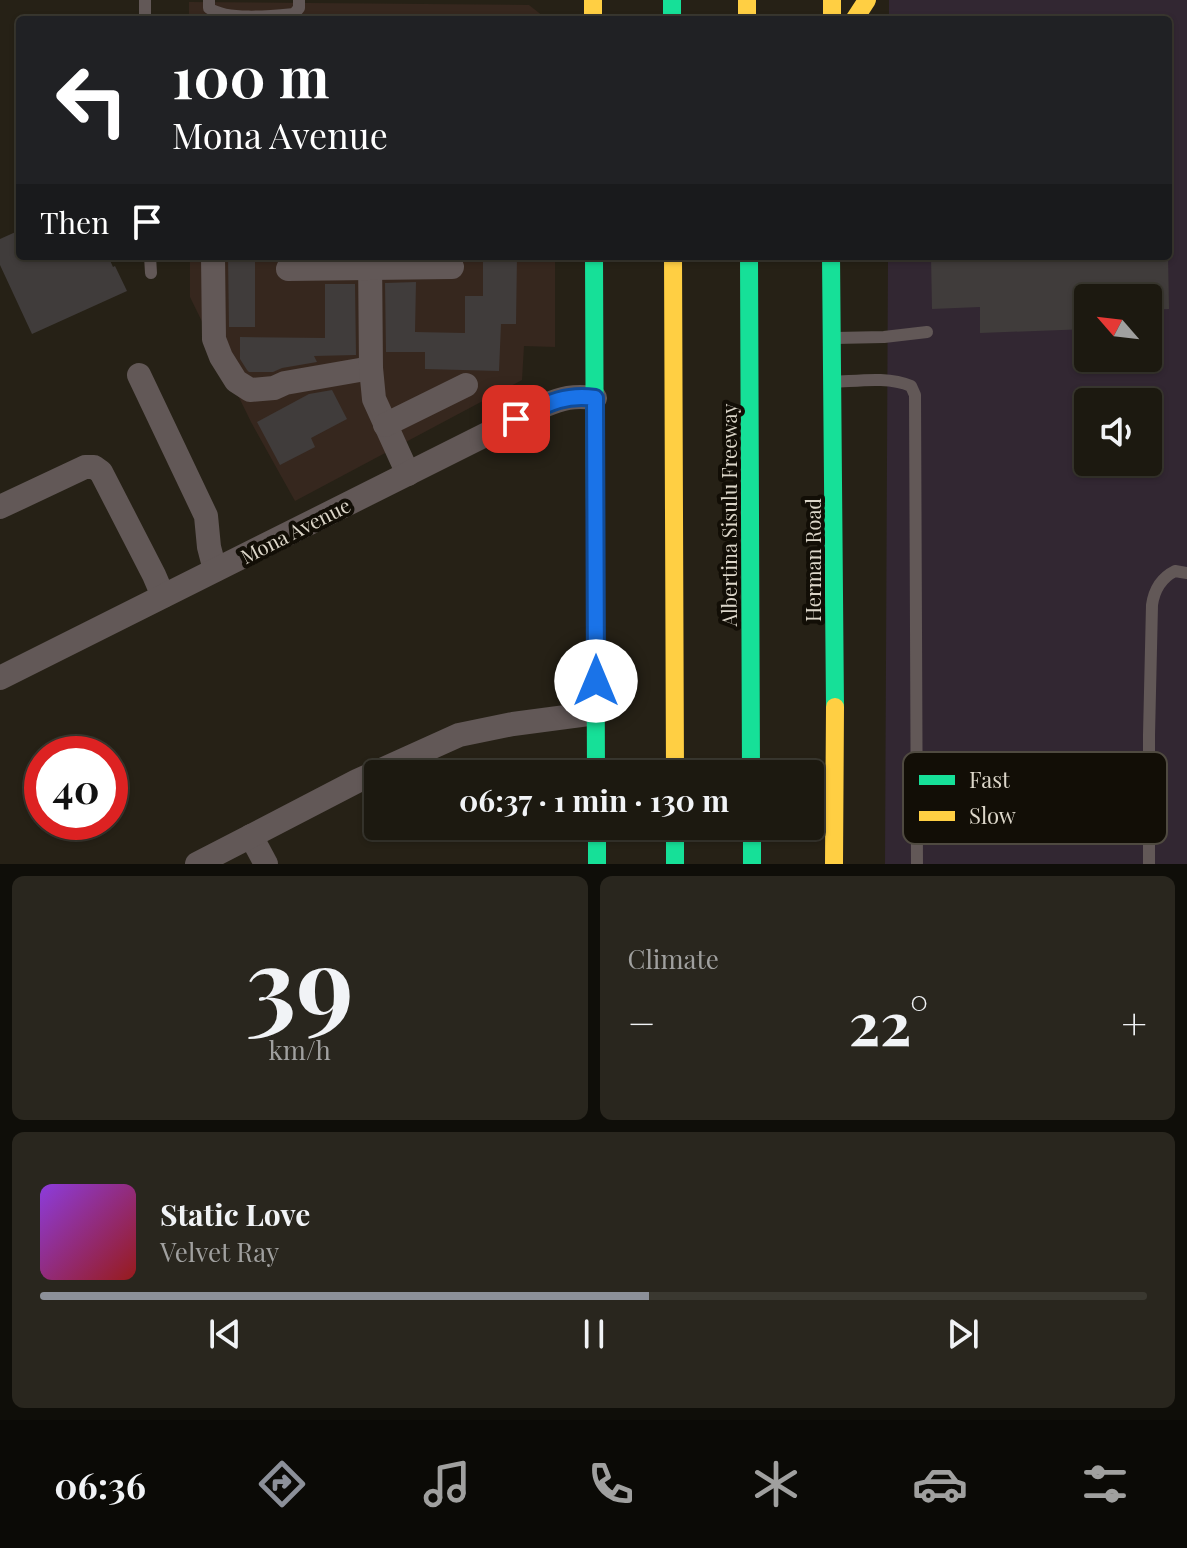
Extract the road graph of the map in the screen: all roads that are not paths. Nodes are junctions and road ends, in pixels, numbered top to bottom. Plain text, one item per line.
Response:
1 (209, 0) edge
2 (299, 0) edge
3 (150, 260) edge
4 (213, 260) edge
5 (594, 260) edge
6 (673, 260) edge
7 (749, 260) edge
8 (831, 260) edge
9 (370, 262) edge
10 (452, 267) dead end
11 (288, 269) dead end
12 (151, 273) dead end
13 (927, 332) dead end
14 (832, 339) junction
15 (371, 368) junction
16 (139, 375) dead end
17 (833, 382) junction
18 (466, 385) dead end
19 (595, 398) junction
20 (385, 425) junction
21 (408, 474) junction
22 (0, 507) edge
23 (215, 570) junction
24 (1187, 573) edge
25 (163, 596) junction
26 (0, 678) edge
27 (596, 713) junction
28 (917, 752) edge
29 (1149, 752) edge
30 (596, 760) edge
31 (675, 760) edge
32 (751, 760) edge
33 (251, 836) junction
34 (597, 840) edge
35 (675, 840) edge
36 (752, 840) edge
37 (917, 844) edge
38 (197, 864) edge
39 (266, 864) edge
40 (597, 864) edge
41 (675, 864) edge
42 (752, 864) edge
43 (834, 864) edge
44 (917, 864) edge

1 - 2 lane
3 - 12 lane
4 - 15 street
5 - 19 main road
6 - 31 main road
7 - 32 main road, Albertina Sisulu Freeway
8 - 14 main road, Herman Road
9 - 10 street
9 - 11 street
9 - 15 street
13 - 14 lane
14 - 17 main road, Herman Road
15 - 20 street
16 - 23 street
17 - 28 lane
17 - 43 main road, Herman Road
18 - 20 street
19 - 21 street, Mona Avenue
19 - 27 main road
20 - 21 street
21 - 23 street, Mona Avenue
22 - 25 street
23 - 25 street, Mona Avenue
24 - 29 lane
25 - 26 street, Mona Avenue
27 - 30 main road
27 - 33 street
33 - 38 street
33 - 39 street
34 - 40 main road
35 - 41 main road
36 - 42 main road
37 - 44 lane

